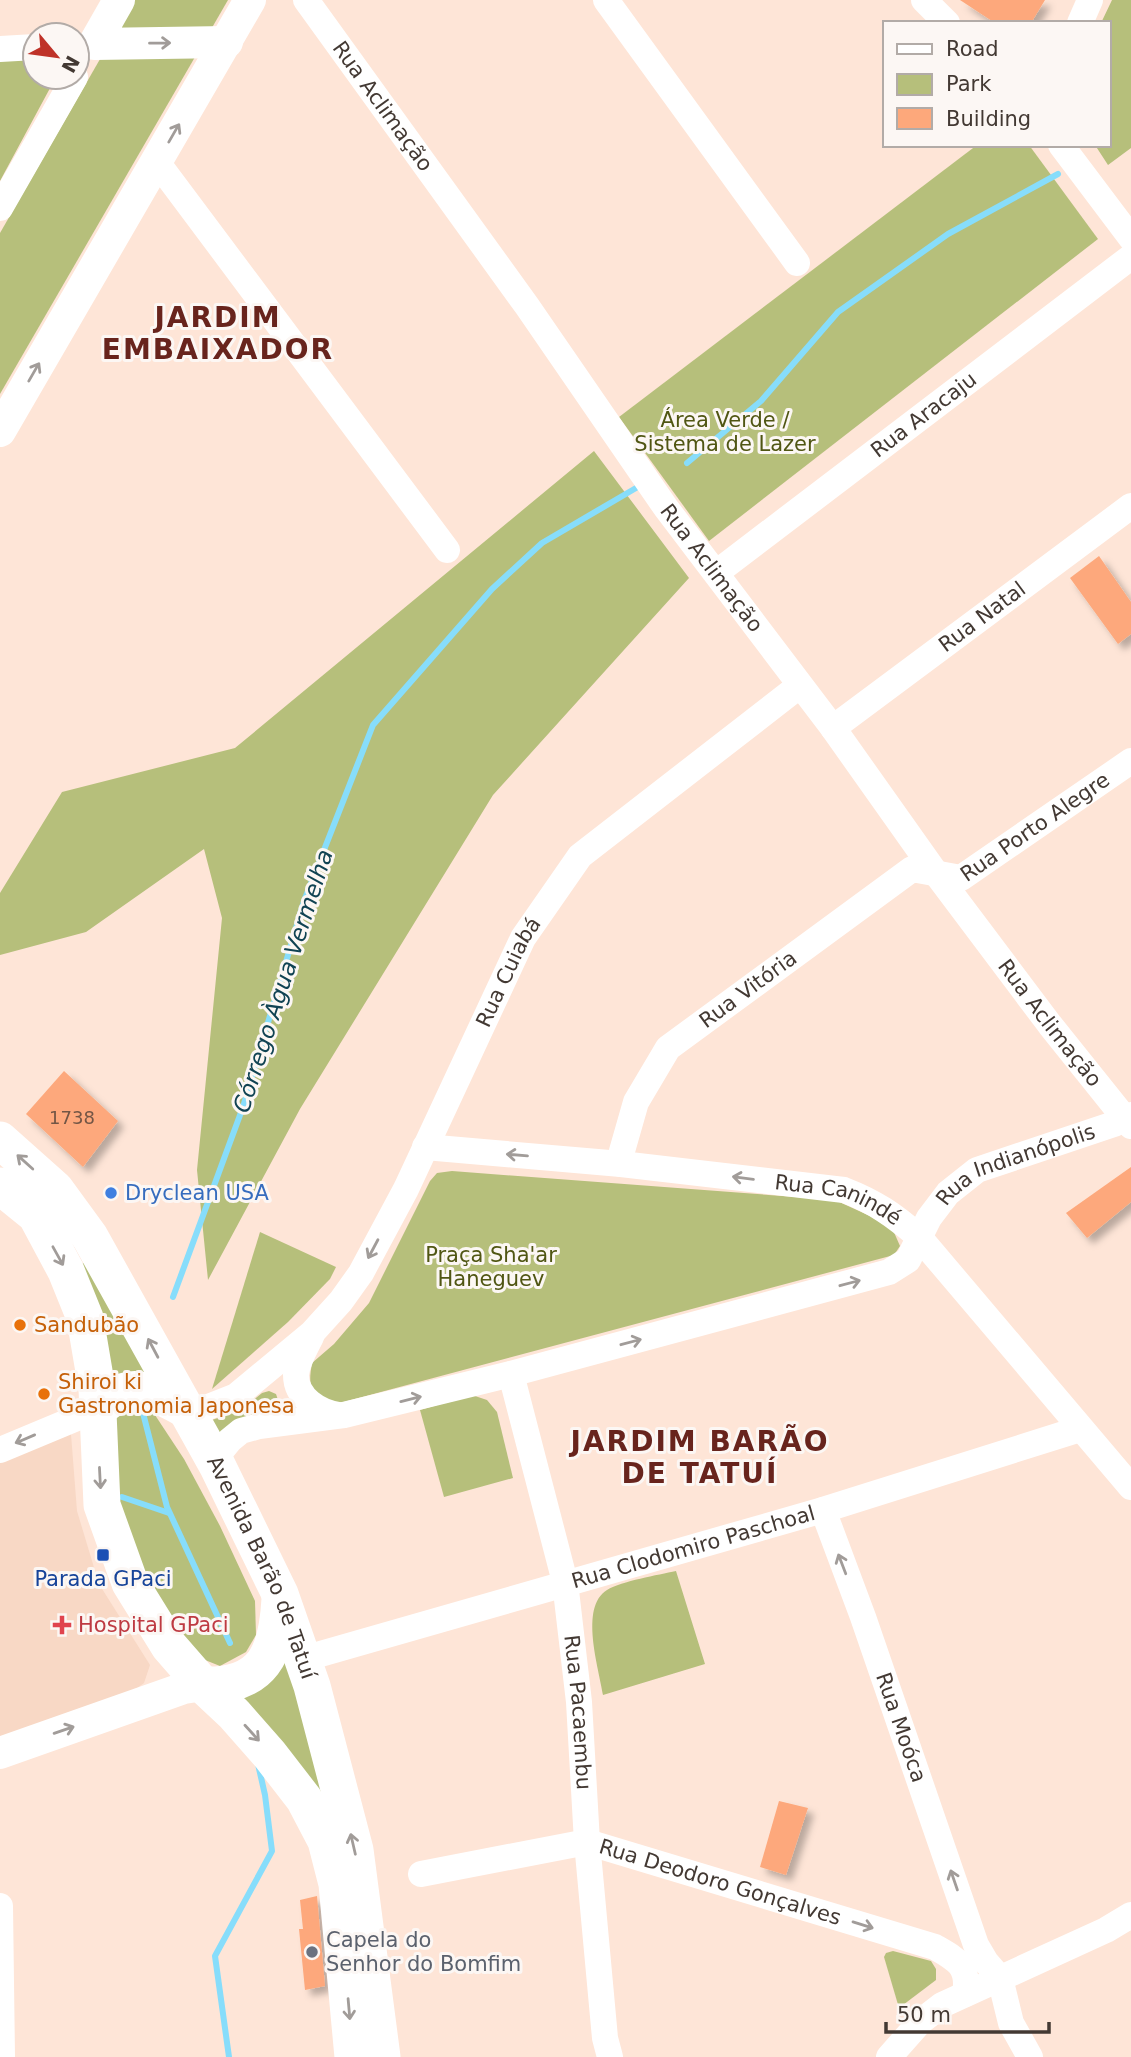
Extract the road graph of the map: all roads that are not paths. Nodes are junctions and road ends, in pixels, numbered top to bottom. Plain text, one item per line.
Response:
1 (119, 0) edge
2 (250, 0) edge
3 (306, 0) edge
4 (606, 0) edge
5 (924, 0) edge
6 (1090, 0) edge
7 (945, 21) edge
8 (1081, 21) edge
9 (91, 36) edge
10 (227, 42) junction
11 (91, 44) edge
12 (21, 48) edge
13 (0, 49) edge
14 (67, 91) edge
15 (1063, 147) edge
16 (157, 162) junction
17 (0, 208) edge
18 (1131, 238) edge
19 (1131, 257) edge
20 (797, 263) dead end
21 (0, 431) edge
22 (1131, 506) edge
23 (447, 550) dead end
24 (716, 573) junction
25 (799, 685) junction
26 (833, 728) junction
27 (1131, 761) edge
28 (935, 872) junction
29 (1129, 1120) edge
30 (0, 1140) edge
31 (425, 1146) junction
32 (621, 1164) junction
33 (0, 1185) edge
34 (919, 1237) junction
35 (312, 1334) junction
36 (511, 1374) junction
37 (184, 1409) junction
38 (96, 1410) junction
39 (344, 1416) junction
40 (1080, 1429) junction
41 (0, 1450) edge
42 (217, 1465) junction
43 (1131, 1487) edge
44 (823, 1510) junction
45 (565, 1582) junction
46 (280, 1594) junction
47 (303, 1659) junction
48 (203, 1685) junction
49 (0, 1753) edge
50 (587, 1842) junction
51 (421, 1874) dead end
52 (0, 1906) edge
53 (1131, 1916) edge
54 (973, 1934) junction
55 (935, 1947) junction
56 (1026, 1965) junction
57 (980, 1987) junction
58 (2, 2057) edge
59 (353, 2057) edge
60 (382, 2057) edge
61 (610, 2057) edge
62 (888, 2057) edge
63 (1030, 2057) edge

1 - 9 street
2 - 10 street
3 - 24 street, Rua Aclimação
4 - 20 street
5 - 7 street
6 - 8 street
11 -> 10 street
16 -> 10 street
12 - 13 street
14 - 17 street
15 - 18 street
21 -> 16 street
16 - 23 street
19 - 24 street, Rua Aracaju
22 - 26 street, Rua Natal
24 - 25 street, Rua Aclimação
25 - 26 street, Rua Aclimação
25 - 31 street, Rua Cuiabá
26 - 28 street, Rua Aclimação
27 - 28 street, Rua Porto Alegre
28 - 29 street, Rua Aclimação
28 - 32 street, Rua Vitória
29 - 34 street, Rua Indianópolis
37 -> 30 main road, Avenida Barão de Tatuí
32 -> 31 street, Rua Canindé
31 -> 35 street, Rua Cuiabá
34 -> 32 street, Rua Canindé
33 -> 38 main road
36 -> 34 street, Rua Indianópolis
34 - 40 street, Rua Canindé
35 - 37 street, Rua Cuiabá
35 - 39 street, Rua Cuiabá
39 -> 36 street, Rua Indianópolis
36 - 45 street, Rua Pacaembu
37 - 38 main road
37 - 42 main road, Avenida Barão de Tatuí
38 -> 41 street
38 -> 48 main road
39 - 42 street, Rua Indianópolis
40 - 43 street, Rua Canindé
40 - 44 street, Rua Clodomiro Paschoal
42 - 46 main road, Avenida Barão de Tatuí
44 - 45 street, Rua Clodomiro Paschoal
54 -> 44 street, Rua Moóca
45 - 47 street, Rua Clodomiro Paschoal
45 - 50 street, Rua Pacaembu
46 - 47 main road, Avenida Barão de Tatuí
46 - 48 main road
60 -> 47 main road, Avenida Barão de Tatuí
49 -> 48 street
48 -> 59 main road
50 - 51 street, Rua Deodoro Gonçalves
50 -> 55 street, Rua Deodoro Gonçalves
50 - 61 street, Rua Pacaembu
52 - 58 street
53 - 56 street
54 - 55 street
54 - 56 street
54 - 57 street, Rua Moóca
55 - 57 street, Rua Deodoro Gonçalves
56 - 57 street
57 - 62 street
57 - 63 street, Rua Moóca

